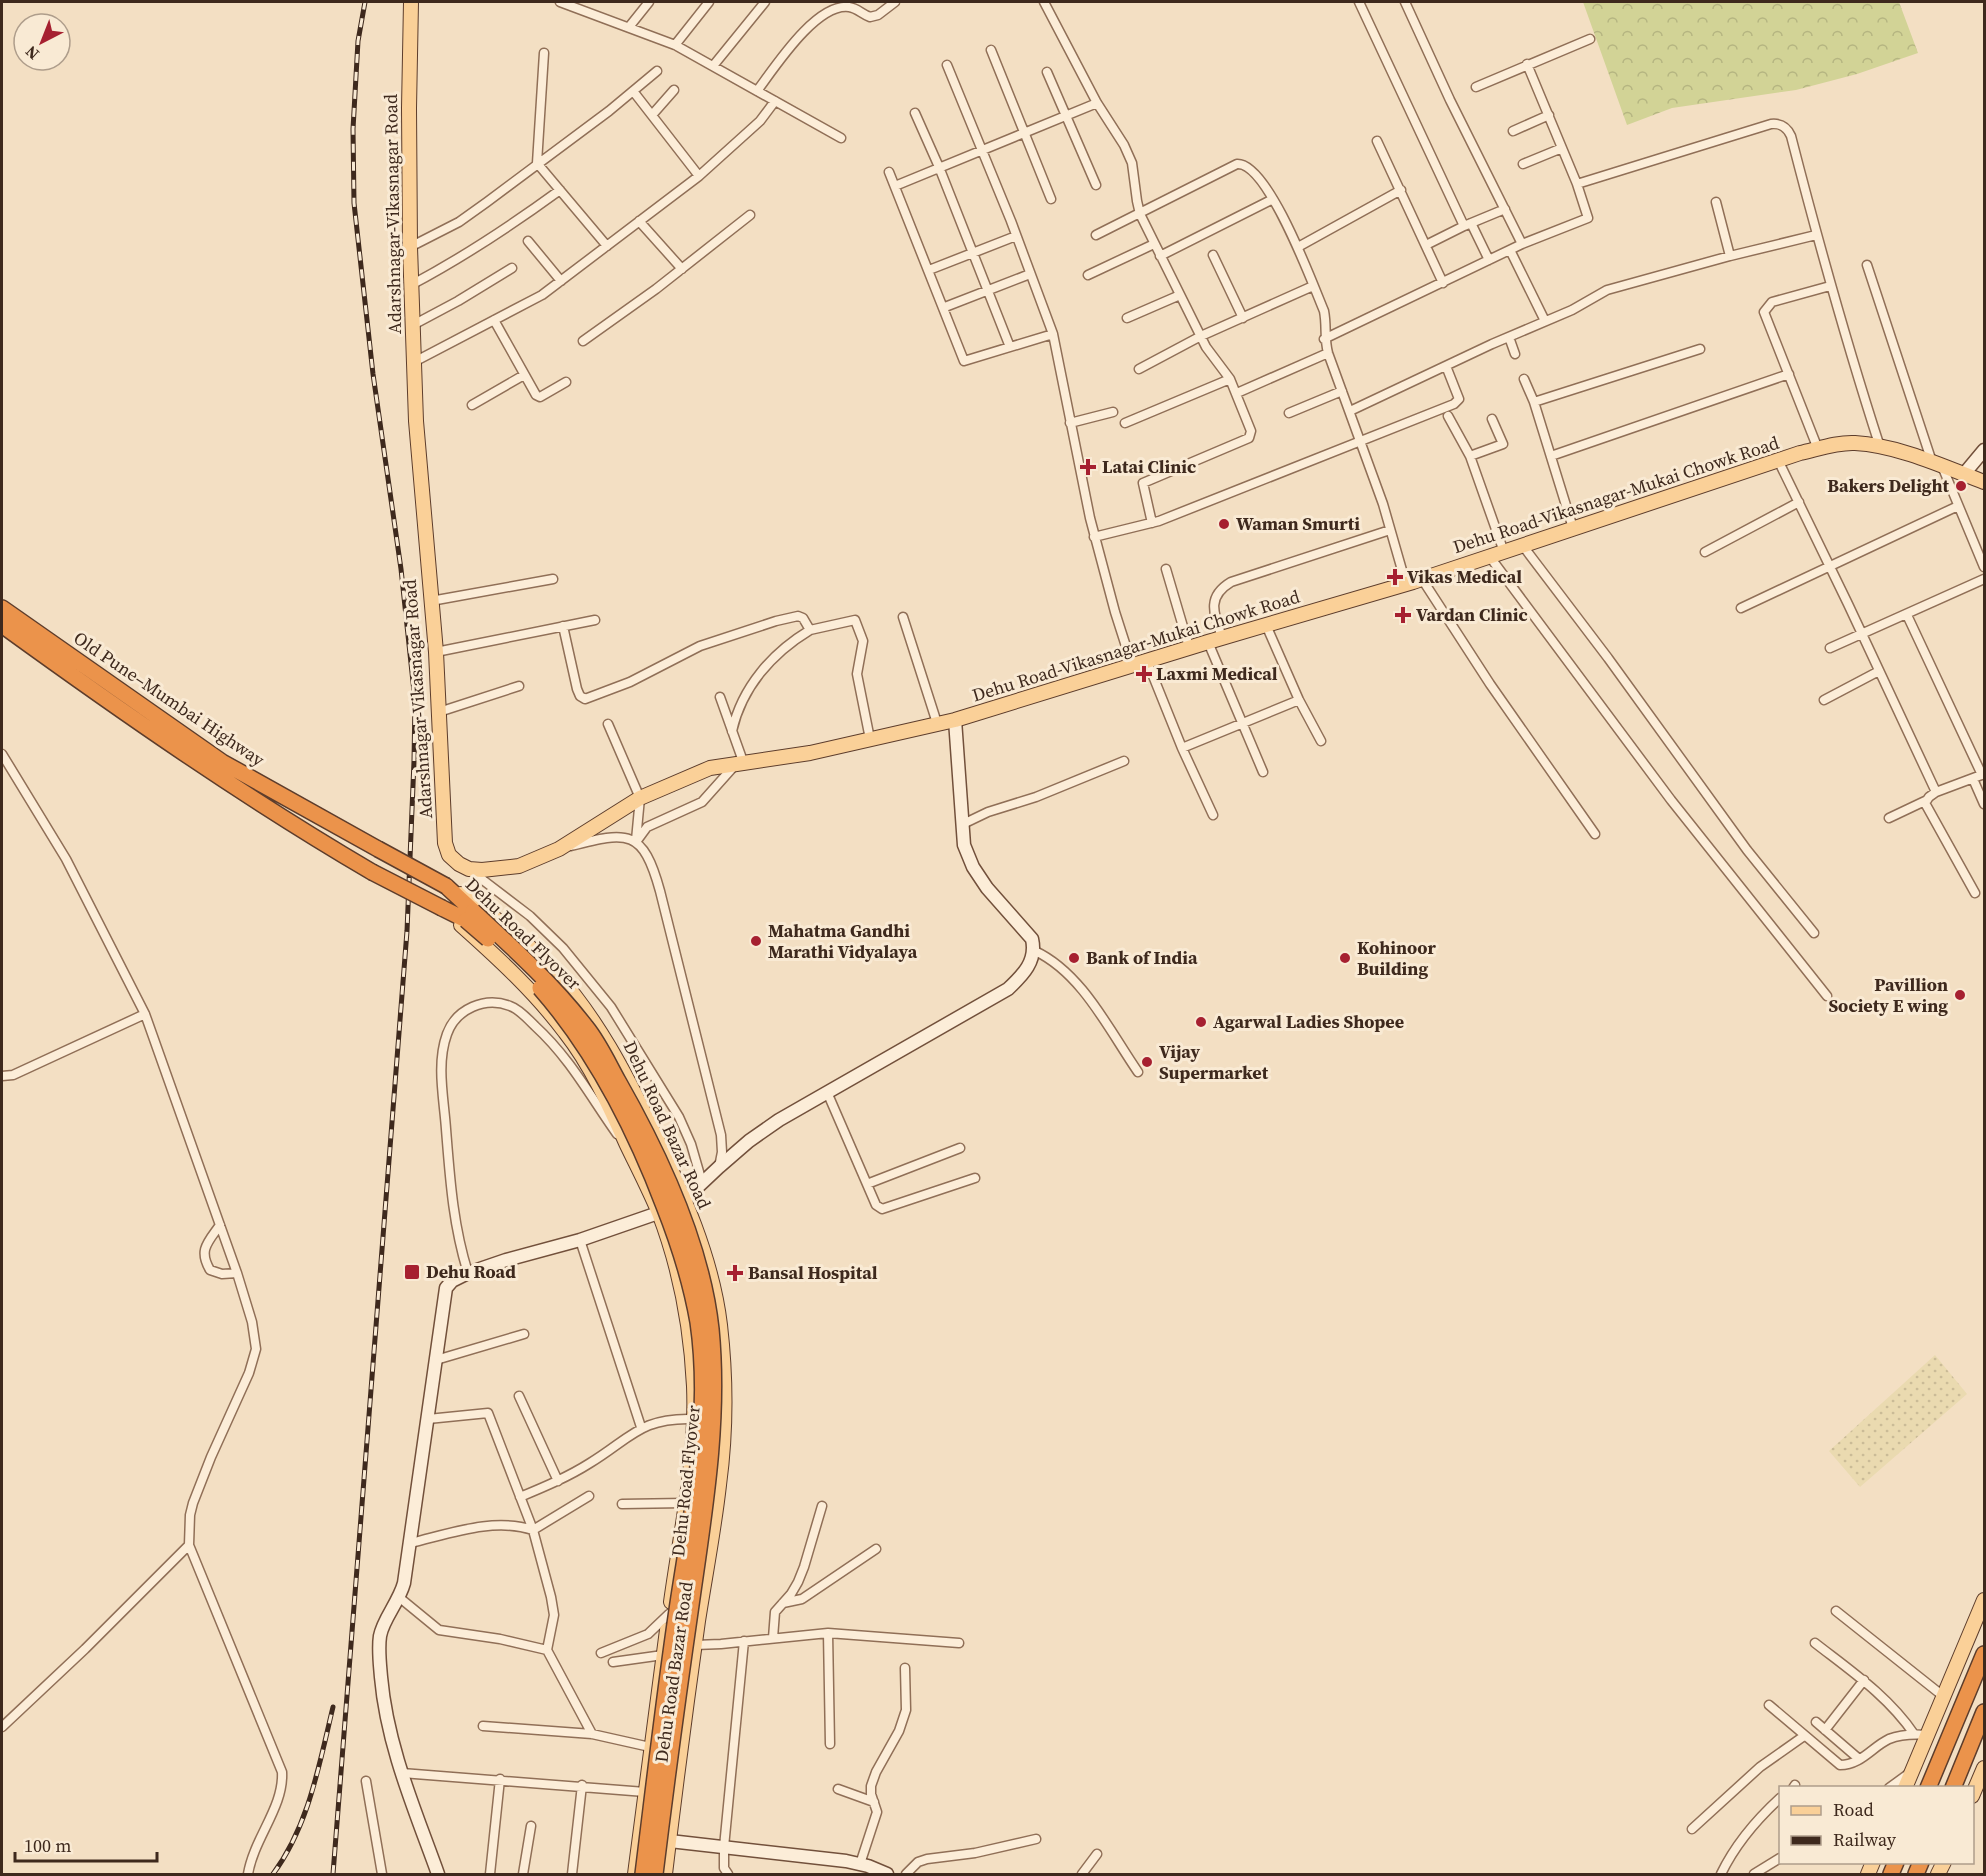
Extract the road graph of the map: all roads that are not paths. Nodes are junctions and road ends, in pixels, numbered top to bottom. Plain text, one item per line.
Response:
1 (411, 2) edge
2 (560, 2) edge
3 (591, 2) edge
4 (649, 2) edge
5 (709, 2) edge
6 (765, 2) edge
7 (877, 2) edge
8 (895, 2) edge
9 (1359, 2) edge
10 (1405, 2) edge
11 (1046, 5) edge
12 (585, 10) junction
13 (884, 10) junction
14 (630, 27) junction
15 (1590, 39) dead end
16 (675, 45) junction
17 (991, 50) dead end
18 (544, 53) dead end
19 (1527, 64) junction
20 (947, 65) dead end
21 (713, 66) junction
22 (657, 71) dead end
23 (1047, 72) dead end
24 (1476, 87) dead end
25 (674, 90) dead end
26 (633, 91) junction
27 (757, 91) junction
28 (775, 101) junction
29 (1097, 103) junction
30 (915, 113) dead end
31 (652, 115) junction
32 (1067, 115) junction
33 (1549, 116) junction
34 (1514, 131) dead end
35 (1024, 133) junction
36 (841, 138) dead end
37 (1377, 141) dead end
38 (1562, 148) junction
39 (981, 151) junction
40 (537, 163) junction
41 (1523, 164) dead end
42 (939, 167) junction
43 (889, 172) dead end
44 (699, 176) junction
45 (1577, 184) junction
46 (1096, 185) dead end
47 (895, 186) junction
48 (560, 190) junction
49 (1401, 190) junction
50 (1051, 199) dead end
51 (1273, 199) junction
52 (1716, 202) dead end
53 (1505, 209) junction
54 (1140, 214) junction
55 (750, 215) dead end
56 (639, 221) junction
57 (1468, 224) junction
58 (1816, 234) junction
59 (1096, 235) dead end
60 (1016, 236) junction
61 (528, 241) dead end
62 (1154, 244) junction
63 (1522, 244) junction
64 (1426, 245) junction
65 (607, 246) junction
66 (410, 247) junction
67 (1298, 247) junction
68 (1510, 250) junction
69 (972, 254) junction
70 (1213, 255) dead end
71 (1160, 256) junction
72 (1730, 256) junction
73 (1489, 260) junction
74 (1867, 265) dead end
75 (512, 268) dead end
76 (682, 269) junction
77 (929, 270) junction
78 (1030, 274) junction
79 (1088, 275) dead end
80 (561, 280) junction
81 (1443, 283) junction
82 (411, 285) junction
83 (1313, 286) junction
84 (1830, 286) junction
85 (988, 290) junction
86 (1180, 295) junction
87 (945, 307) junction
88 (1127, 318) dead end
89 (1243, 318) junction
90 (494, 320) junction
91 (1545, 321) junction
92 (413, 325) junction
93 (1053, 334) junction
94 (1201, 336) junction
95 (1509, 337) junction
96 (1324, 339) junction
97 (583, 340) dead end
98 (1010, 347) junction
99 (1700, 349) dead end
100 (1328, 353) junction
101 (1515, 354) dead end
102 (414, 362) junction
103 (1446, 366) junction
104 (1139, 369) dead end
105 (1789, 374) junction
106 (524, 375) junction
107 (1230, 378) junction
108 (1524, 379) dead end
109 (566, 382) dead end
110 (1342, 391) junction
111 (1237, 393) junction
112 (1534, 402) junction
113 (472, 405) dead end
114 (1350, 411) junction
115 (1113, 412) dead end
116 (1289, 413) dead end
117 (1448, 416) dead end
118 (1492, 419) dead end
119 (1070, 423) junction
120 (1125, 423) dead end
121 (1361, 442) junction
122 (1880, 447) junction
123 (1818, 449) junction
124 (1984, 450) edge
125 (1470, 456) junction
126 (1551, 456) junction
127 (1778, 460) junction
128 (1937, 464) junction
129 (1964, 474) junction
130 (1984, 482) edge
131 (1799, 502) junction
132 (1958, 506) junction
133 (1152, 523) junction
134 (1573, 528) junction
135 (1390, 530) junction
136 (1094, 537) junction
137 (1523, 546) junction
138 (1503, 552) junction
139 (1704, 552) dead end
140 (1490, 556) junction
141 (1830, 565) junction
142 (1984, 567) edge
143 (1166, 569) dead end
144 (553, 579) dead end
145 (1422, 579) junction
146 (1984, 579) edge
147 (1406, 584) junction
148 (431, 601) junction
149 (2, 608) edge
150 (1741, 608) dead end
151 (1907, 615) junction
152 (903, 617) dead end
153 (596, 620) dead end
154 (2, 625) edge
155 (1266, 625) junction
156 (564, 626) junction
157 (810, 630) junction
158 (1862, 634) junction
159 (1222, 638) junction
160 (1208, 642) junction
161 (1189, 647) junction
162 (1830, 648) dead end
163 (436, 652) junction
164 (1147, 661) junction
165 (1132, 665) junction
166 (1879, 671) junction
167 (519, 686) dead end
168 (720, 697) dead end
169 (1299, 700) junction
170 (1824, 700) dead end
171 (439, 712) junction
172 (955, 720) junction
173 (937, 723) junction
174 (608, 724) dead end
175 (1241, 724) junction
176 (732, 731) junction
177 (870, 739) junction
178 (1321, 741) dead end
179 (1182, 748) junction
180 (2, 754) edge
181 (1124, 761) dead end
182 (740, 764) junction
183 (1263, 772) dead end
184 (1980, 776) edge
185 (1936, 792) junction
186 (640, 798) junction
187 (1927, 800) junction
188 (1984, 804) edge
189 (1213, 815) dead end
190 (1889, 818) dead end
191 (963, 824) junction
192 (1594, 834) dead end
193 (636, 842) junction
194 (559, 849) junction
195 (469, 869) junction
196 (372, 872) joint
197 (446, 886) junction
198 (1975, 893) dead end
199 (442, 908) junction
200 (470, 915) junction
201 (1814, 933) dead end
202 (1035, 951) junction
203 (1827, 996) dead end
204 (145, 1014) junction
205 (1138, 1072) dead end
206 (2, 1076) edge
207 (827, 1092) junction
208 (960, 1148) dead end
209 (633, 1157) junction
210 (718, 1167) junction
211 (975, 1178) dead end
212 (702, 1182) junction
213 (867, 1184) junction
214 (685, 1199) junction
215 (658, 1213) junction
216 (220, 1224) junction
217 (580, 1240) junction
218 (237, 1273) junction
219 (468, 1273) junction
220 (524, 1334) dead end
221 (436, 1360) junction
222 (519, 1396) dead end
223 (428, 1419) junction
224 (693, 1419) junction
225 (641, 1427) junction
226 (558, 1481) junction
227 (589, 1496) dead end
228 (520, 1497) junction
229 (685, 1503) junction
230 (622, 1504) dead end
231 (822, 1506) dead end
232 (533, 1530) junction
233 (410, 1543) junction
234 (189, 1545) junction
235 (876, 1549) dead end
236 (400, 1598) junction
237 (1984, 1600) edge
238 (782, 1604) junction
239 (1836, 1611) dead end
240 (669, 1614) junction
241 (828, 1633) junction
242 (772, 1638) junction
243 (744, 1641) junction
244 (959, 1642) dead end
245 (1815, 1643) dead end
246 (695, 1645) junction
247 (547, 1650) junction
248 (602, 1653) dead end
249 (1984, 1654) edge
250 (663, 1655) junction
251 (613, 1662) dead end
252 (905, 1668) dead end
253 (1864, 1680) junction
254 (1943, 1696) junction
255 (1769, 1705) dead end
256 (1984, 1712) edge
257 (1816, 1722) dead end
258 (483, 1726) dead end
259 (2, 1727) edge
260 (1825, 1730) junction
261 (592, 1734) junction
262 (1921, 1735) junction
263 (1804, 1736) junction
264 (830, 1744) dead end
265 (650, 1748) junction
266 (1859, 1760) junction
267 (1984, 1768) edge
268 (1911, 1772) junction
269 (402, 1773) junction
270 (500, 1779) junction
271 (366, 1781) dead end
272 (582, 1785) junction
273 (1892, 1786) edge
274 (1906, 1786) edge
275 (1929, 1786) edge
276 (1954, 1786) edge
277 (838, 1789) dead end
278 (1974, 1791) edge
279 (645, 1792) junction
280 (1779, 1799) edge
281 (874, 1802) junction
282 (531, 1826) dead end
283 (1692, 1829) dead end
284 (639, 1838) junction
285 (1036, 1839) dead end
286 (669, 1840) junction
287 (724, 1847) junction
288 (1097, 1854) dead end
289 (1779, 1859) edge
290 (846, 1861) junction
291 (860, 1864) junction
292 (248, 1875) edge
293 (382, 1875) edge
294 (438, 1875) edge
295 (490, 1875) edge
296 (523, 1875) edge
297 (572, 1875) edge
298 (634, 1875) edge
299 (644, 1875) edge
300 (655, 1875) edge
301 (665, 1875) edge
302 (728, 1875) edge
303 (876, 1875) edge
304 (887, 1875) edge
305 (906, 1875) edge
306 (1082, 1875) edge
307 (1721, 1875) edge
308 (1754, 1875) edge

1 - 66 main road, Adarshnagar-Vikasnagar Road
2 - 12 street
3 - 12 street
4 - 14 street
5 - 16 street
6 - 21 street
7 - 13 street
8 - 13 street
9 - 57 street
10 - 53 street
11 - 29 street
12 - 14 street
13 - 27 street
14 - 16 street
15 - 19 street
16 - 21 street
17 - 35 street
18 - 40 street
19 - 24 street
19 - 33 street
20 - 39 street
21 - 27 street
22 - 26 street
23 - 32 street
25 - 31 street
26 - 31 street
26 - 40 street
27 - 28 street
28 - 36 street
28 - 44 street
29 - 32 street
29 - 54 street
30 - 42 street
31 - 44 street
32 - 35 street
32 - 46 street
33 - 34 street
33 - 38 street
35 - 39 street
35 - 50 street
37 - 49 street
38 - 41 street
38 - 45 street
39 - 42 street
39 - 60 street
40 - 48 street
40 - 66 street
42 - 47 street
42 - 69 street
43 - 47 street
44 - 56 street
45 - 58 street
45 - 63 street
47 - 77 street
48 - 65 street
48 - 82 street
49 - 64 street
49 - 67 street
51 - 54 street
51 - 67 street
51 - 71 street
52 - 72 street
53 - 57 street
53 - 63 street
54 - 59 street
54 - 62 street
55 - 76 street
56 - 65 street
56 - 76 street
57 - 64 street
57 - 73 street
58 - 72 street
58 - 84 street
60 - 69 street
60 - 78 street
61 - 80 street
62 - 71 street
62 - 79 street
63 - 68 street
64 - 81 street
65 - 80 street
66 - 82 main road, Adarshnagar-Vikasnagar Road
67 - 83 street
68 - 73 street
68 - 91 street
69 - 77 street
69 - 85 street
70 - 89 street
71 - 86 street
72 - 91 street
73 - 81 street
74 - 128 street
75 - 92 street
76 - 97 street
77 - 87 street
78 - 85 street
78 - 93 street
80 - 90 street
81 - 96 street
82 - 92 main road, Adarshnagar-Vikasnagar Road
83 - 89 street
83 - 96 street
84 - 105 street
84 - 122 street
85 - 87 street
85 - 98 street
86 - 88 street
86 - 94 street
87 - 98 street
89 - 94 street
90 - 102 street
90 - 106 street
91 - 95 street
92 - 102 main road, Adarshnagar-Vikasnagar Road
93 - 98 street
93 - 119 street
94 - 104 street
94 - 107 street
95 - 101 street
95 - 103 street
96 - 100 street
99 - 112 street
100 - 110 street
100 - 111 street
102 - 148 main road, Adarshnagar-Vikasnagar Road
103 - 114 street
103 - 121 street
105 - 123 street
105 - 126 street
106 - 109 street
106 - 113 street
107 - 111 street
107 - 120 street
108 - 112 street
110 - 114 street
110 - 116 street
111 - 133 street
112 - 126 street
114 - 121 street
115 - 119 street
117 - 125 street
118 - 125 street
119 - 136 street
121 - 133 street
121 - 135 street
122 - 123 main road, Dehu Road-Vikasnagar-Mukai Chowk Road
122 - 128 main road, Dehu Road-Vikasnagar-Mukai Chowk Road
123 - 127 main road, Dehu Road-Vikasnagar-Mukai Chowk Road
124 - 129 street
125 - 138 street
126 - 134 street
127 - 131 street
127 - 134 main road, Dehu Road-Vikasnagar-Mukai Chowk Road
128 - 129 main road, Dehu Road-Vikasnagar-Mukai Chowk Road
128 - 132 street
129 - 130 main road, Dehu Road-Vikasnagar-Mukai Chowk Road
131 - 139 street
131 - 141 street
132 - 141 street
132 - 142 street
133 - 136 street
134 - 137 main road, Dehu Road-Vikasnagar-Mukai Chowk Road
135 - 147 street
135 - 159 street
136 - 165 street
137 - 138 main road, Dehu Road-Vikasnagar-Mukai Chowk Road
137 - 201 street
138 - 140 main road, Dehu Road-Vikasnagar-Mukai Chowk Road
140 - 145 main road, Dehu Road-Vikasnagar-Mukai Chowk Road
140 - 203 street
141 - 150 street
141 - 158 street
143 - 161 street
144 - 148 street
145 - 147 main road, Dehu Road-Vikasnagar-Mukai Chowk Road
145 - 192 street
146 - 151 street
147 - 155 main road, Dehu Road-Vikasnagar-Mukai Chowk Road
148 - 163 main road, Adarshnagar-Vikasnagar Road
149 - 197 highway, Old Pune–Mumbai Highway, bridge
151 - 158 street
151 - 184 street
152 - 173 street
153 - 156 street
154 - 196 highway, Old Pune–Mumbai Highway
155 - 159 main road, Dehu Road-Vikasnagar-Mukai Chowk Road
155 - 169 street
156 - 157 street
156 - 163 street
157 - 176 street
157 - 177 street
158 - 162 street
158 - 166 street
159 - 160 main road, Dehu Road-Vikasnagar-Mukai Chowk Road
160 - 161 main road, Dehu Road-Vikasnagar-Mukai Chowk Road
160 - 175 street
161 - 164 main road, Dehu Road-Vikasnagar-Mukai Chowk Road
163 - 171 main road, Adarshnagar-Vikasnagar Road
164 - 165 main road, Dehu Road-Vikasnagar-Mukai Chowk Road
164 - 179 street
165 - 172 main road, Dehu Road-Vikasnagar-Mukai Chowk Road
166 - 170 street
166 - 185 street
167 - 171 street
168 - 176 street
169 - 175 street
169 - 178 street
171 - 195 main road, Adarshnagar-Vikasnagar Road
172 - 173 main road
172 - 191 street, Dehu Road-Vikasnagar-Mukai Chowk Road
173 - 177 main road
174 - 186 street
175 - 179 street
175 - 183 street
176 - 182 street
177 - 182 main road
179 - 189 street
180 - 204 street
181 - 191 street
182 - 186 main road
182 - 193 street
184 - 185 street
184 - 188 street
185 - 187 street
186 - 193 street
186 - 194 main road
187 - 190 street
187 - 198 street
191 - 202 street, Dehu Road-Vikasnagar-Mukai Chowk Road
193 - 194 street
193 - 210 street
194 - 195 main road
195 - 212 street
196 - 199 highway, Dehu Road Flyover, bridge
197 - 200 highway, Dehu Road Flyover
197 - 214 main road, Dehu Road Bazar Road
199 - 200 highway, Dehu Road Flyover
199 - 209 main road, Dehu Road Bazar Road
200 - 299 highway, Dehu Road Flyover, bridge
200 - 300 highway, Dehu Road Flyover, bridge
202 - 205 street
202 - 207 street
204 - 206 street
204 - 216 street
207 - 210 street
207 - 213 street
208 - 213 street
209 - 215 main road, Dehu Road Bazar Road
209 - 219 street
210 - 212 street
211 - 213 street
212 - 214 street
214 - 215 street
214 - 246 main road, Dehu Road Bazar Road
215 - 217 street
215 - 224 main road, Dehu Road Bazar Road
216 - 218 street
216 - 218 street
217 - 219 street
217 - 225 street
218 - 234 street
219 - 221 street
220 - 221 street
221 - 223 street
222 - 226 street
223 - 228 street
223 - 233 street
224 - 225 street
224 - 229 main road, Dehu Road Bazar Road
225 - 226 street
226 - 228 street
227 - 232 street
228 - 232 street
229 - 230 street
229 - 240 main road, Dehu Road Bazar Road
231 - 238 street
232 - 233 street
232 - 247 street
233 - 236 street
234 - 259 street
234 - 292 street
235 - 238 street
236 - 247 street
236 - 269 street
237 - 254 main road
238 - 242 street
239 - 254 street
240 - 248 street
240 - 250 main road, Dehu Road Bazar Road
241 - 242 street
241 - 244 street
241 - 264 street
242 - 243 street
243 - 246 street
243 - 287 street
245 - 253 street
246 - 286 main road, Dehu Road Bazar Road
247 - 261 street
249 - 275 highway
250 - 251 street
250 - 265 main road, Dehu Road Bazar Road
252 - 281 street
253 - 260 street
253 - 262 street
254 - 262 main road
255 - 263 street
256 - 276 highway
257 - 260 street
258 - 261 street
260 - 266 street
261 - 265 street
262 - 266 street
262 - 268 main road
263 - 266 street
263 - 283 street
265 - 279 main road, Dehu Road Bazar Road
267 - 278 main road
268 - 273 street
268 - 274 main road
269 - 270 street
269 - 294 street
270 - 272 street
270 - 295 street
271 - 293 street
272 - 279 street
272 - 297 street
277 - 281 street
279 - 284 main road, Dehu Road Bazar Road
280 - 307 street
281 - 291 street
282 - 296 street
284 - 286 street
284 - 298 main road, Dehu Road Bazar Road
285 - 305 street
286 - 287 street
286 - 301 main road, Dehu Road Bazar Road
287 - 290 street
287 - 302 street
288 - 306 street
289 - 308 street
290 - 291 street
290 - 303 street
291 - 304 street

